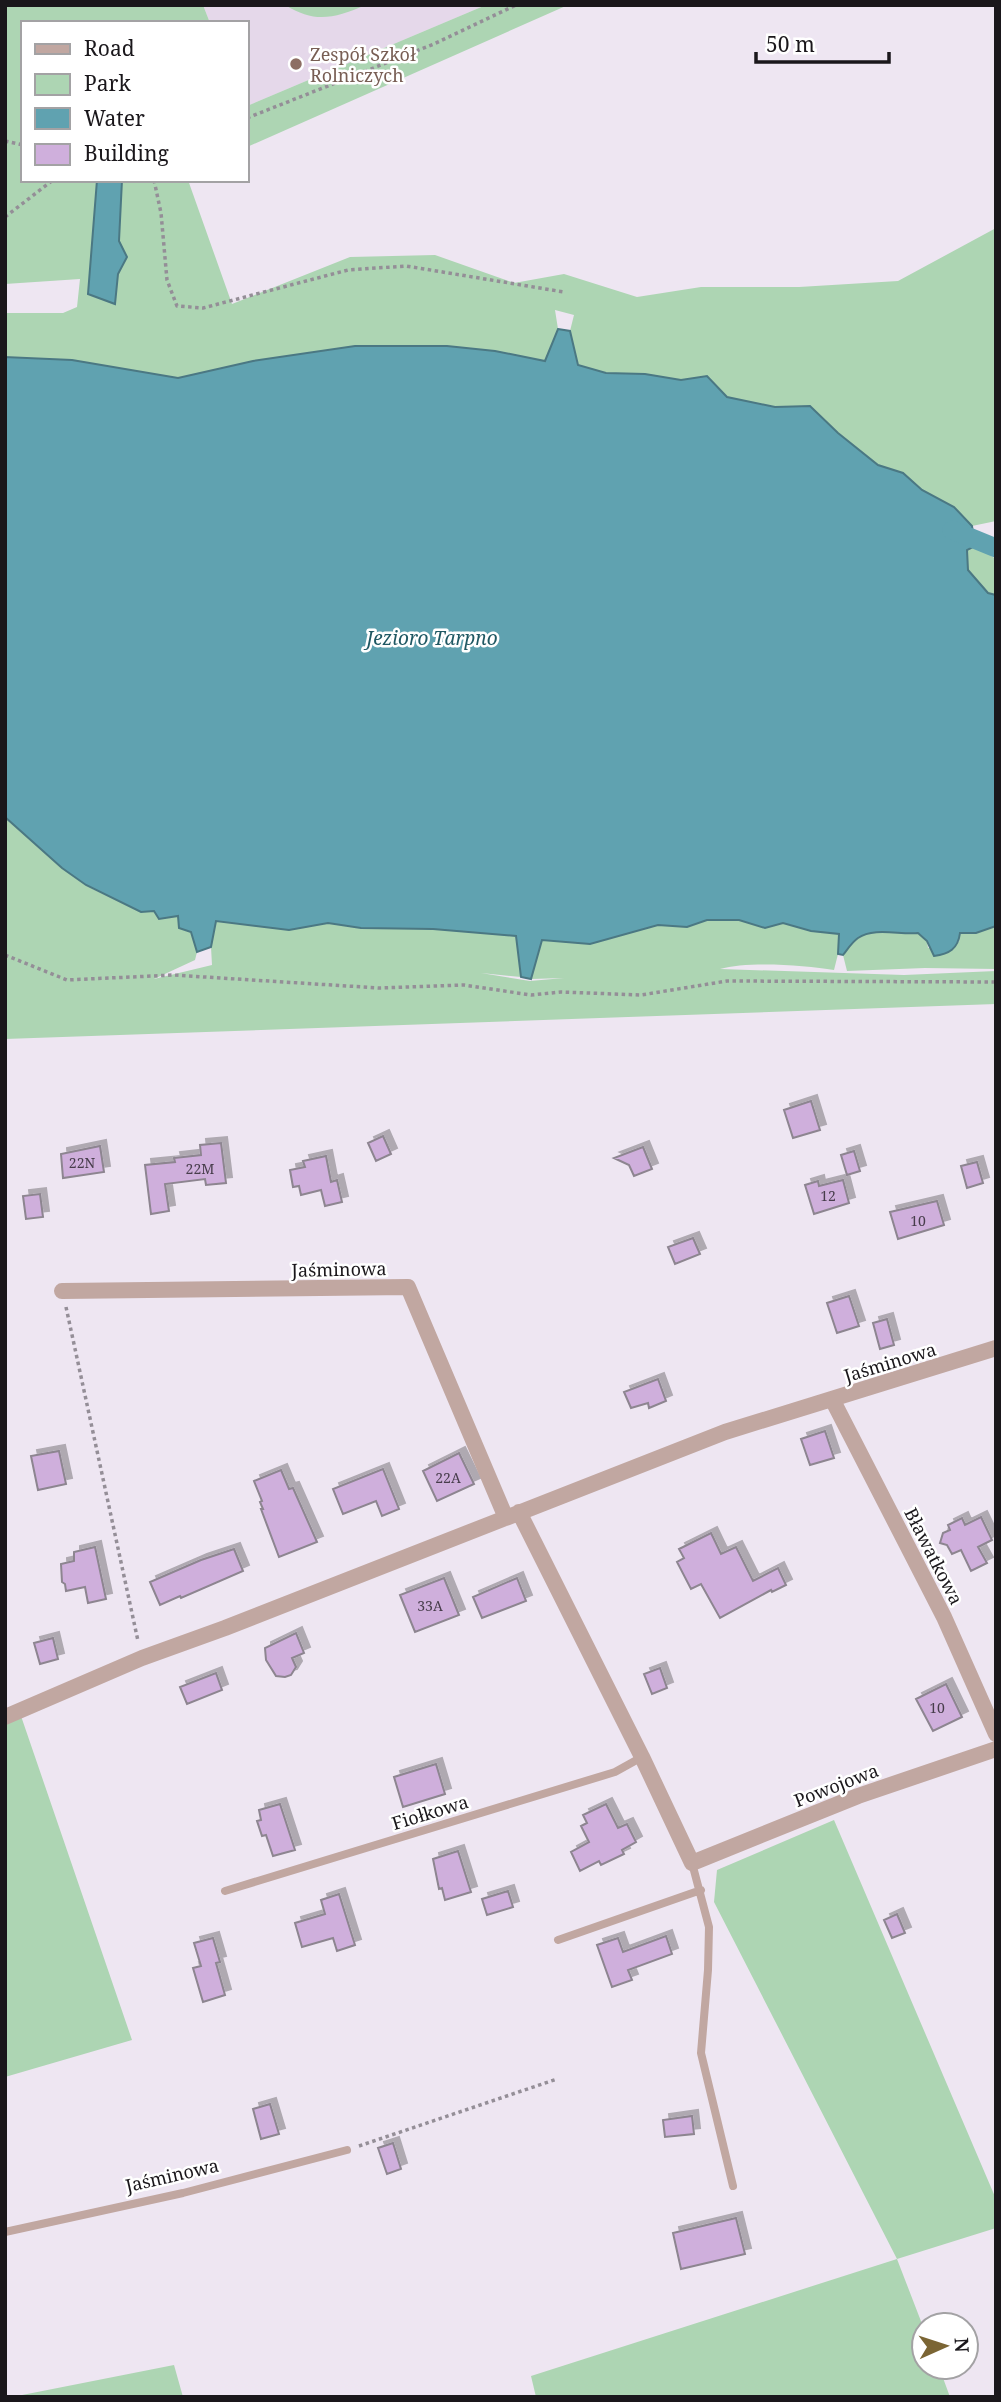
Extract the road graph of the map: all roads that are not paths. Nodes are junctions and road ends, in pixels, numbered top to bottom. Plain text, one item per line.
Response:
1 (62, 1291) road end
2 (996, 1349) edge
3 (832, 1399) junction
4 (512, 1515) junction
5 (5, 1717) edge
6 (996, 1734) edge
7 (996, 1749) edge
8 (642, 1757) junction
9 (692, 1863) junction
10 (701, 1890) junction
11 (225, 1891) dead end
12 (558, 1940) dead end
13 (347, 2150) road end
14 (733, 2186) dead end
15 (5, 2232) edge

1 - 4 street, Jaśminowa
2 - 3 street, Jaśminowa
3 - 4 street, Jaśminowa
3 - 6 street, Bławatkowa
4 - 5 street, Jaśminowa
4 - 8 street, Jaśminowa
7 - 9 street, Powojowa
8 - 9 street, Jaśminowa
8 - 11 lane, Fiołkowa
9 - 10 lane
10 - 12 lane
10 - 14 lane
13 - 15 lane, Jaśminowa

